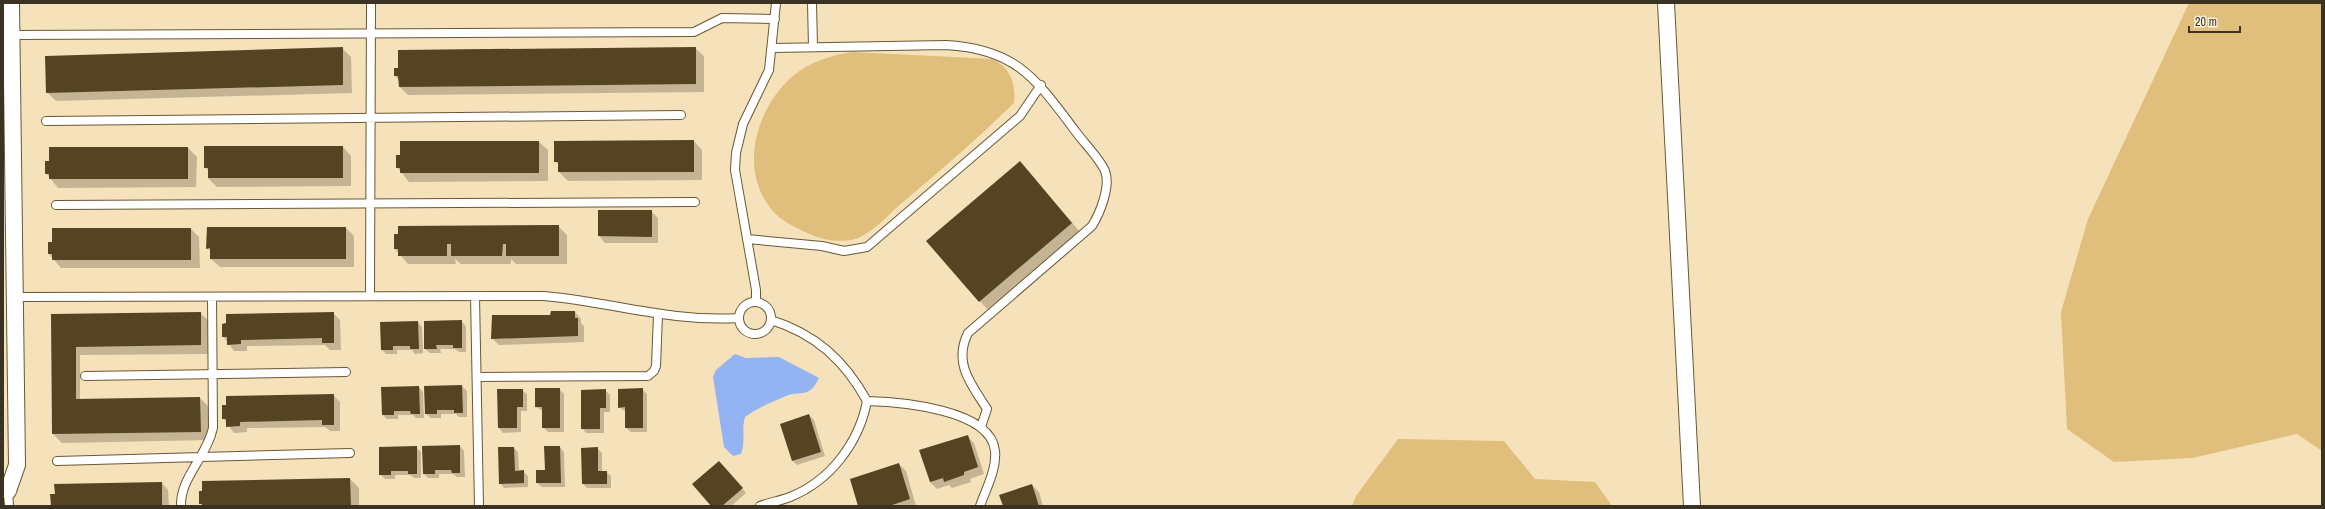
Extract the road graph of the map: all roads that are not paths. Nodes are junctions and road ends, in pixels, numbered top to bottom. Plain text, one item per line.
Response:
1 (11, 3) edge
2 (371, 3) edge
3 (776, 3) edge
4 (812, 3) edge
5 (1666, 3) edge
6 (775, 19) junction
7 (371, 33) junction
8 (12, 35) junction
9 (813, 47) junction
10 (773, 48) junction
11 (1041, 85) junction
12 (681, 115) dead end
13 (371, 118) junction
14 (46, 121) dead end
15 (695, 202) dead end
16 (370, 204) junction
17 (56, 206) dead end
18 (747, 239) junction
19 (370, 296) junction
20 (475, 296) junction
21 (16, 297) junction
22 (212, 297) junction
23 (756, 302) junction
24 (658, 315) junction
25 (738, 318) junction
26 (771, 320) junction
27 (346, 372) dead end
28 (213, 374) junction
29 (86, 376) dead end
30 (477, 377) junction
31 (868, 401) junction
32 (981, 427) junction
33 (350, 453) dead end
34 (202, 457) junction
35 (57, 461) dead end
36 (9, 499) edge
37 (181, 506) edge
38 (479, 506) edge
39 (760, 506) edge
40 (980, 506) edge
41 (1692, 506) edge

1 - 8 street
2 - 7 lane
3 - 6 lane
4 - 9 lane
5 - 41 street
6 - 7 lane
6 - 10 lane
7 - 8 lane
7 - 13 lane
8 - 21 street
9 - 10 lane
9 - 11 lane
10 - 18 lane
11 - 18 lane
11 - 32 lane
12 - 13 lane
13 - 14 lane
13 - 16 lane
15 - 16 lane
16 - 17 lane
16 - 19 lane
18 - 23 lane
19 - 20 lane
19 - 22 lane
20 - 24 lane
20 - 30 lane
21 - 22 lane
21 - 36 street
22 - 28 lane
23 - 25 lane
23 - 26 lane
24 - 25 lane
24 - 30 lane
25 - 26 lane
26 - 31 lane
27 - 28 lane
28 - 29 lane
28 - 34 lane
30 - 38 lane
31 - 32 lane
31 - 39 lane
32 - 40 lane
33 - 34 lane
34 - 35 lane
34 - 37 lane

